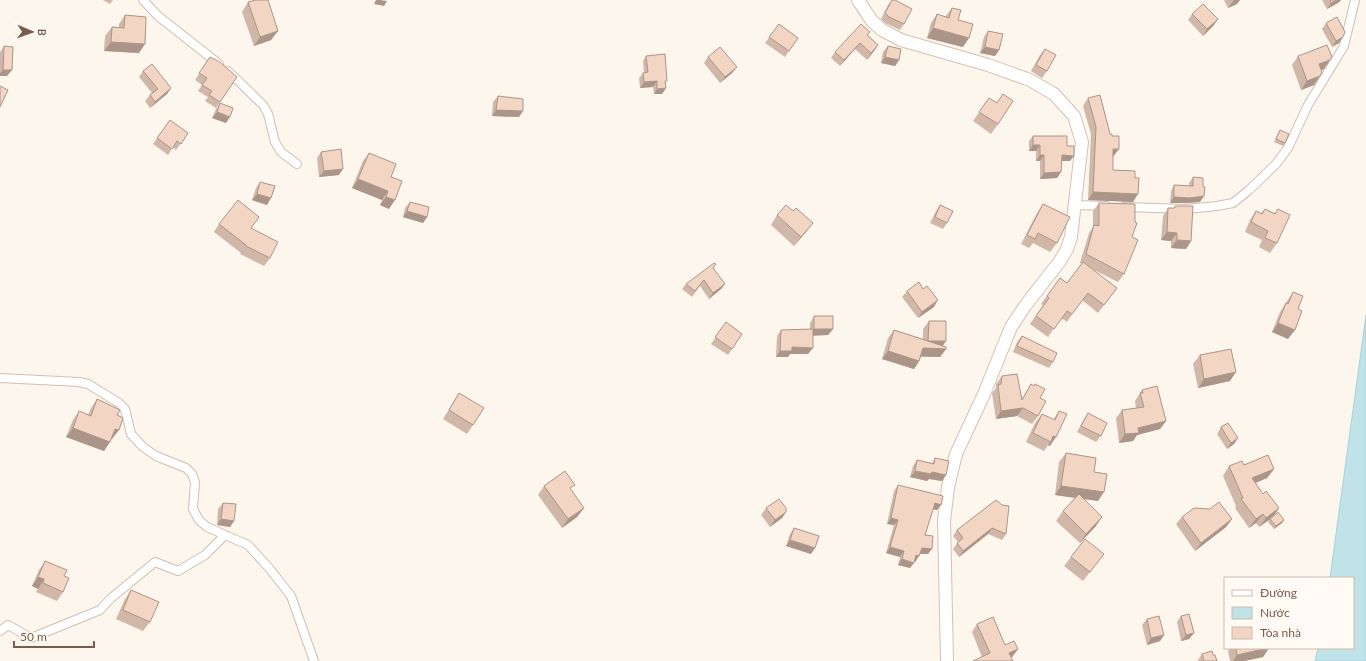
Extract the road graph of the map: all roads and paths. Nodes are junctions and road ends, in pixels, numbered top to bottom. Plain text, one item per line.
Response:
1 (143, 0) edge
2 (858, 0) edge
3 (1355, 0) edge
4 (297, 164) dead end
5 (1075, 205) junction
6 (0, 378) edge
7 (225, 535) junction
8 (0, 631) edge
9 (314, 661) edge
10 (947, 661) edge

1 - 4 street
2 - 5 street
3 - 5 street
5 - 10 street
6 - 7 street
7 - 8 street
7 - 9 street

